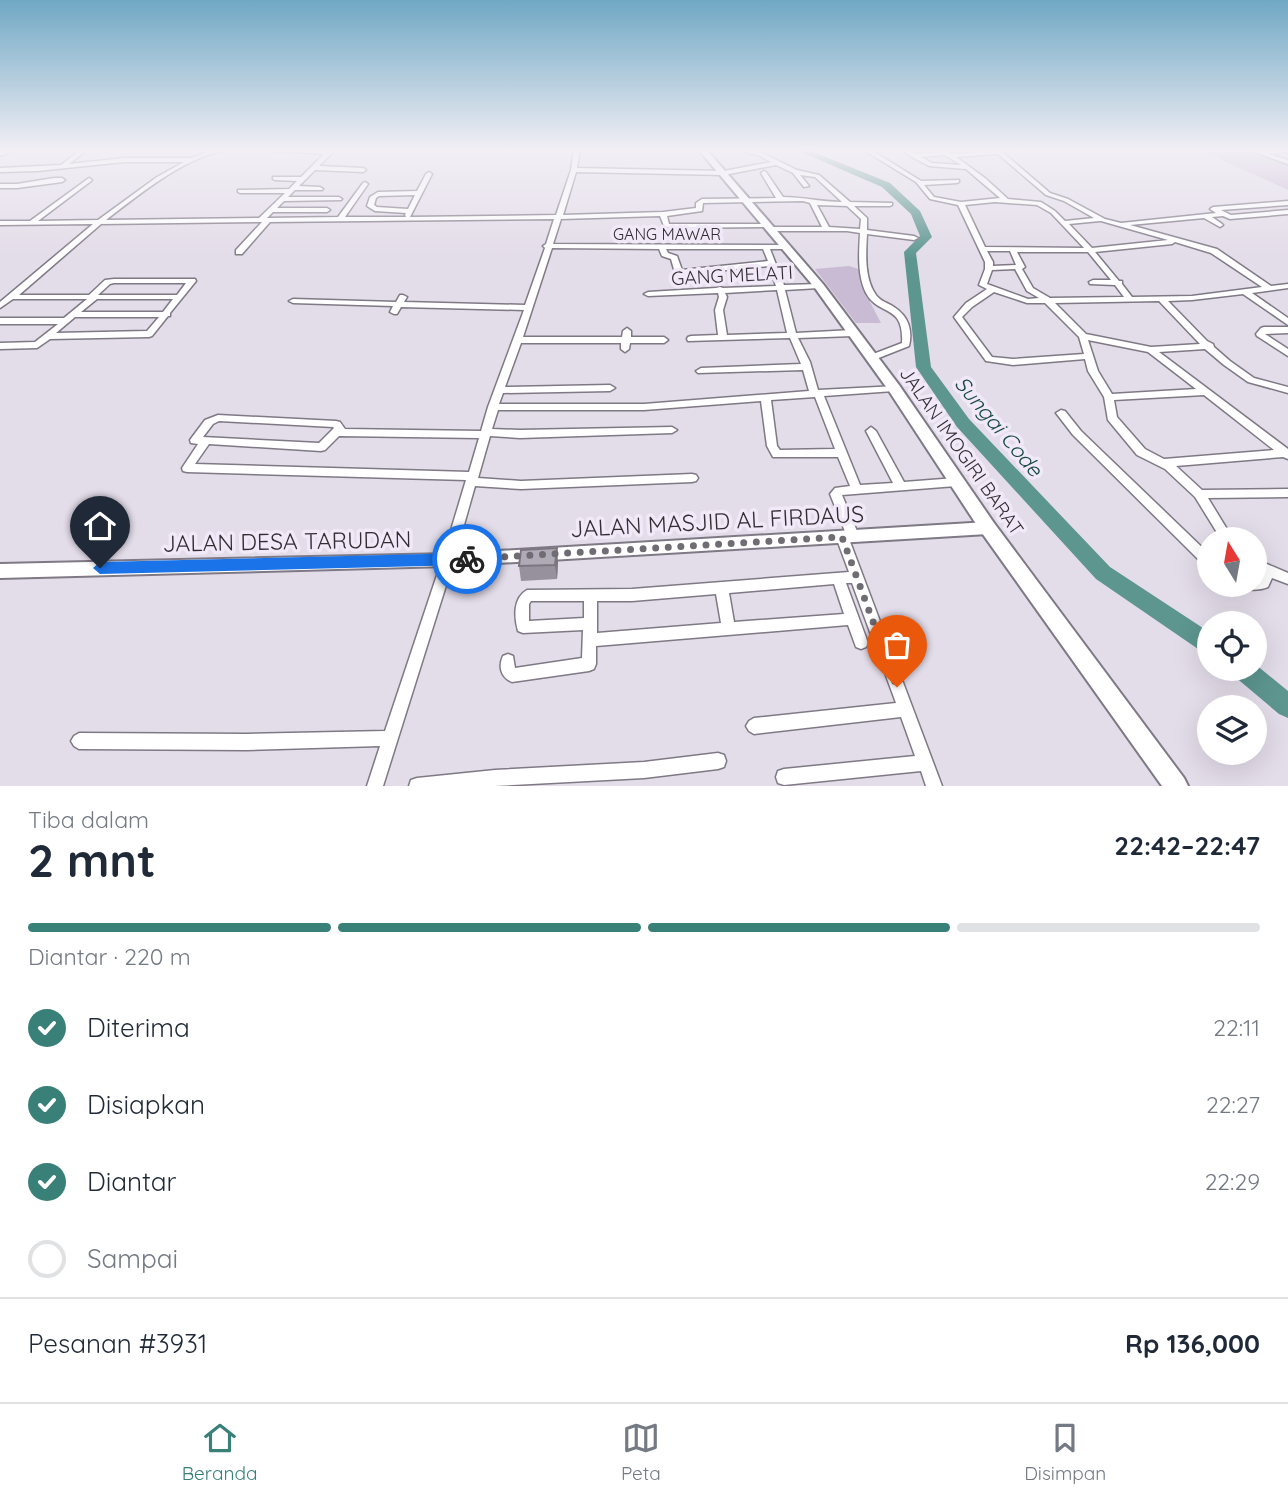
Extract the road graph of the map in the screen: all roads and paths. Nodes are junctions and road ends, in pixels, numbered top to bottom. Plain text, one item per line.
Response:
1 (0, 186) edge
2 (28, 186) edge
3 (81, 186) edge
4 (148, 186) edge
5 (297, 186) edge
6 (364, 186) edge
7 (423, 186) edge
8 (568, 186) edge
9 (734, 186) edge
10 (772, 186) edge
11 (803, 186) edge
12 (828, 186) edge
13 (924, 186) edge
14 (992, 186) edge
15 (1038, 186) edge
16 (320, 188) dead end
17 (293, 190) junction
18 (240, 191) dead end
19 (419, 193) junction
20 (1055, 196) junction
21 (283, 199) junction
22 (339, 199) dead end
23 (781, 200) junction
24 (811, 201) junction
25 (1006, 201) junction
26 (1035, 201) junction
27 (748, 202) junction
28 (847, 203) junction
29 (1288, 203) edge
30 (890, 204) dead end
31 (961, 204) junction
32 (460, 207) dead end
33 (271, 210) junction
34 (327, 210) dead end
35 (410, 211) junction
36 (1288, 212) edge
37 (663, 214) junction
38 (1223, 214) junction
39 (1205, 216) junction
40 (556, 217) junction
41 (456, 218) junction
42 (340, 219) junction
43 (406, 219) junction
44 (1100, 219) junction
45 (265, 220) junction
46 (32, 222) junction
47 (100, 222) junction
48 (0, 223) edge
49 (1064, 223) junction
50 (1124, 224) junction
51 (1220, 225) dead end
52 (770, 227) junction
53 (826, 228) junction
54 (864, 230) junction
55 (915, 238) dead end
56 (1172, 242) junction
57 (547, 246) junction
58 (766, 247) junction
59 (786, 247) junction
60 (662, 248) junction
61 (729, 248) junction
62 (1012, 248) junction
63 (982, 249) junction
64 (1090, 250) junction
65 (239, 252) dead end
66 (772, 263) junction
67 (736, 266) junction
68 (989, 268) junction
69 (1018, 268) junction
70 (1119, 283) junction
71 (819, 286) junction
72 (1288, 286) edge
73 (780, 287) junction
74 (720, 289) junction
75 (991, 289) junction
76 (1270, 289) junction
77 (1245, 292) junction
78 (648, 294) dead end
79 (12, 297) junction
80 (93, 297) junction
81 (179, 297) junction
82 (1105, 299) junction
83 (1130, 299) junction
84 (1162, 299) junction
85 (1047, 300) junction
86 (293, 301) dead end
87 (0, 306) edge
88 (528, 308) junction
89 (167, 314) junction
90 (69, 318) junction
91 (0, 321) edge
92 (1288, 321) edge
93 (1288, 330) edge
94 (853, 333) junction
95 (792, 334) junction
96 (1083, 335) junction
97 (48, 336) junction
98 (723, 338) junction
99 (691, 339) dead end
100 (519, 340) junction
101 (664, 340) dead end
102 (0, 346) edge
103 (1210, 346) junction
104 (1151, 350) junction
105 (1288, 354) edge
106 (1088, 356) junction
107 (871, 358) junction
108 (806, 367) junction
109 (701, 371) dead end
110 (610, 388) dead end
111 (894, 388) junction
112 (1286, 389) edge
113 (499, 390) junction
114 (1207, 392) junction
115 (816, 393) junction
116 (1109, 397) junction
117 (766, 399) junction
118 (493, 407) junction
119 (1061, 413) dead end
120 (672, 430) dead end
121 (871, 431) dead end
122 (337, 432) junction
123 (485, 434) junction
124 (205, 442) junction
125 (840, 453) junction
126 (1287, 454) edge
127 (1164, 463) junction
128 (692, 478) dead end
129 (471, 479) junction
130 (956, 482) junction
131 (900, 485) junction
132 (856, 488) junction
133 (1288, 493) edge
134 (1199, 495) junction
135 (1219, 527) edge
136 (988, 528) junction
137 (847, 536) junction
138 (1197, 550) edge
139 (448, 560) junction
140 (0, 571) edge
141 (1268, 572) edge
142 (856, 577) junction
143 (1288, 579) edge
144 (839, 580) junction
145 (721, 587) junction
146 (591, 595) junction
147 (852, 619) junction
148 (589, 624) junction
149 (729, 628) junction
150 (590, 640) junction
151 (861, 643) dead end
152 (508, 661) dead end
153 (905, 709) junction
154 (754, 726) dead end
155 (390, 738) junction
156 (79, 741) dead end
157 (718, 761) dead end
158 (925, 763) junction
159 (784, 777) dead end
160 (375, 786) edge
161 (417, 786) edge
162 (934, 786) edge
163 (1175, 786) edge

1 - 2 street
3 - 46 street
4 - 47 street
5 - 17 street
6 - 42 street
7 - 19 street
8 - 40 street
9 - 27 main road, JALAN IMOGIRI BARAT
10 - 23 street
11 - 24 street
12 - 28 street
13 - 31 street
14 - 25 street
15 - 20 street
16 - 17 street
17 - 18 street
17 - 21 street
19 - 35 street
19 - 35 street
20 - 26 street
20 - 44 street
21 - 22 street
21 - 33 street
23 - 24 street
23 - 27 street
24 - 28 street
24 - 53 street
25 - 26 street
25 - 31 street
26 - 49 street
27 - 37 street
27 - 52 main road, JALAN IMOGIRI BARAT
28 - 30 street
28 - 54 street
29 - 38 street
31 - 63 street
32 - 41 street
33 - 34 street
33 - 45 street
35 - 43 street
36 - 38 street
37 - 40 street
37 - 52 street
38 - 39 street
39 - 50 street
39 - 51 street
40 - 41 street
40 - 57 street
41 - 43 street
42 - 43 street
42 - 45 street
44 - 49 street
44 - 50 street
45 - 47 street
45 - 65 street
46 - 47 street
46 - 48 street
47 - 79 street
49 - 64 street
50 - 56 street
52 - 53 street
52 - 59 main road, JALAN IMOGIRI BARAT
53 - 54 street
54 - 55 street
54 - 107 street
56 - 64 street
56 - 76 street
57 - 60 street, GANG MAWAR
57 - 88 street
58 - 59 street, GANG MAWAR
58 - 61 street, GANG MAWAR
58 - 66 street
59 - 71 main road, JALAN IMOGIRI BARAT
60 - 61 street, GANG MAWAR
60 - 67 street
61 - 67 street
62 - 63 street
62 - 64 street
62 - 69 street
63 - 68 street
64 - 70 street
66 - 67 street
66 - 73 street
68 - 69 street
68 - 75 street
69 - 85 street
70 - 82 street
70 - 83 street
71 - 73 street, GANG MELATI
71 - 94 main road, JALAN IMOGIRI BARAT
72 - 76 street
73 - 74 street, GANG MELATI
73 - 95 street
74 - 78 street, GANG MELATI
74 - 98 street
75 - 85 street
75 - 106 street
76 - 77 street
77 - 84 street
77 - 92 street
79 - 80 street
79 - 87 street
80 - 81 street
80 - 81 street
80 - 90 street
81 - 89 street
82 - 83 street
82 - 85 street
83 - 84 street
84 - 103 street
85 - 96 street
86 - 88 street
88 - 100 street
89 - 90 street
89 - 97 street
90 - 91 street
90 - 97 street
93 - 105 street
94 - 95 street
94 - 107 main road, JALAN IMOGIRI BARAT
95 - 98 street
95 - 108 street
96 - 104 street
96 - 106 street
97 - 102 street
98 - 99 street
100 - 101 street
100 - 113 street
103 - 104 street
103 - 112 street
104 - 114 street
106 - 116 street
107 - 111 main road, JALAN IMOGIRI BARAT
108 - 109 street
108 - 115 street
110 - 113 street
111 - 115 street
111 - 130 main road, JALAN IMOGIRI BARAT
113 - 118 street
114 - 116 street
114 - 126 street
115 - 117 street
115 - 125 street
116 - 127 street
117 - 118 street
117 - 125 street
118 - 123 street
119 - 138 street
120 - 123 street
121 - 131 street
122 - 123 street
122 - 124 street
122 - 124 street
123 - 129 street
124 - 129 street
125 - 132 street
126 - 127 street
127 - 134 street
128 - 129 street
129 - 139 street
130 - 131 street
130 - 136 main road, JALAN IMOGIRI BARAT
131 - 132 street
132 - 137 street
133 - 134 street
134 - 135 street
136 - 137 street, JALAN MASJID AL FIRDAUS
136 - 163 main road, JALAN IMOGIRI BARAT
137 - 139 street, JALAN MASJID AL FIRDAUS
137 - 142 street
139 - 140 street, JALAN DESA TARUDAN
139 - 155 street
141 - 143 street
142 - 144 street
142 - 153 street
144 - 145 street
144 - 147 street
145 - 146 street
145 - 149 street
146 - 148 street
146 - 148 street
147 - 149 street
147 - 151 street
148 - 150 street
149 - 150 street
150 - 152 street
153 - 154 street
153 - 158 street
155 - 156 street
155 - 160 street
157 - 161 street
158 - 159 street
158 - 162 street

